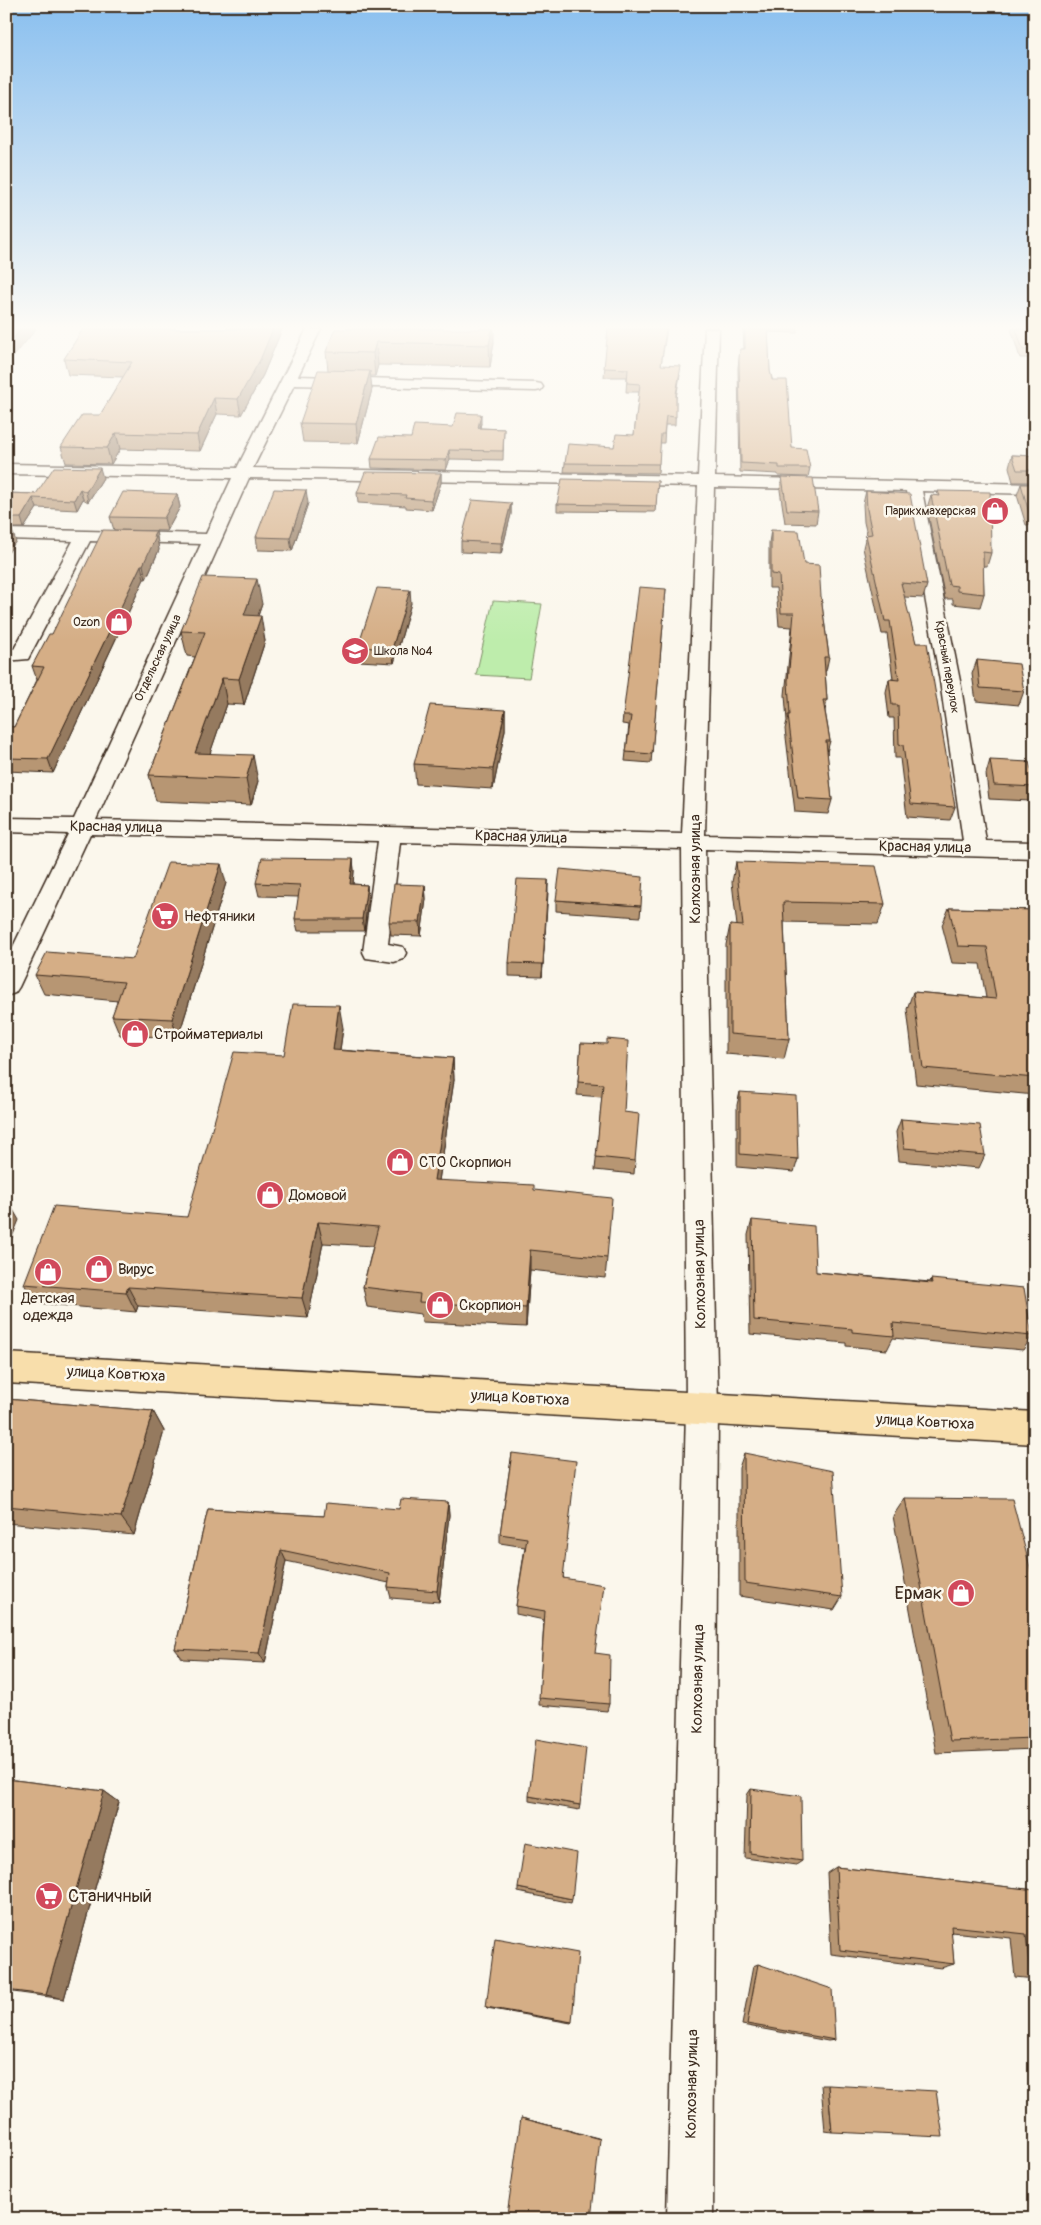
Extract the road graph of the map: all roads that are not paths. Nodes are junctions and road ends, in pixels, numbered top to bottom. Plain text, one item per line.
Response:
1 (263, 433) edge
2 (709, 433) edge
3 (6, 469) edge
4 (244, 473) junction
5 (707, 481) junction
6 (913, 486) junction
7 (1035, 490) edge
8 (6, 534) edge
9 (84, 536) junction
10 (213, 539) junction
11 (6, 655) edge
12 (6, 825) edge
13 (82, 827) junction
14 (390, 833) junction
15 (693, 842) junction
16 (976, 848) junction
17 (1035, 850) edge
18 (394, 953) dead end
19 (6, 987) edge
20 (6, 1368) edge
21 (702, 1408) junction
22 (1035, 1428) edge
23 (690, 2219) edge

1 - 4 street, Отдельская улица
2 - 5 street, Колхозная улица
3 - 4 street
4 - 5 street
4 - 10 street, Отдельская улица
5 - 6 street
5 - 15 street, Колхозная улица
6 - 7 street
6 - 16 street, Красный переулок
8 - 9 street
9 - 10 street
9 - 11 street
10 - 13 street, Отдельская улица
12 - 13 street, Красная улица
13 - 14 street, Красная улица
13 - 19 street, Отдельская улица
14 - 15 street, Красная улица
14 - 18 street
15 - 16 street, Красная улица
15 - 21 street, Колхозная улица
16 - 17 street, Красная улица
20 - 21 main road, улица Ковтюха
21 - 22 main road, улица Ковтюха
21 - 23 street, Колхозная улица

